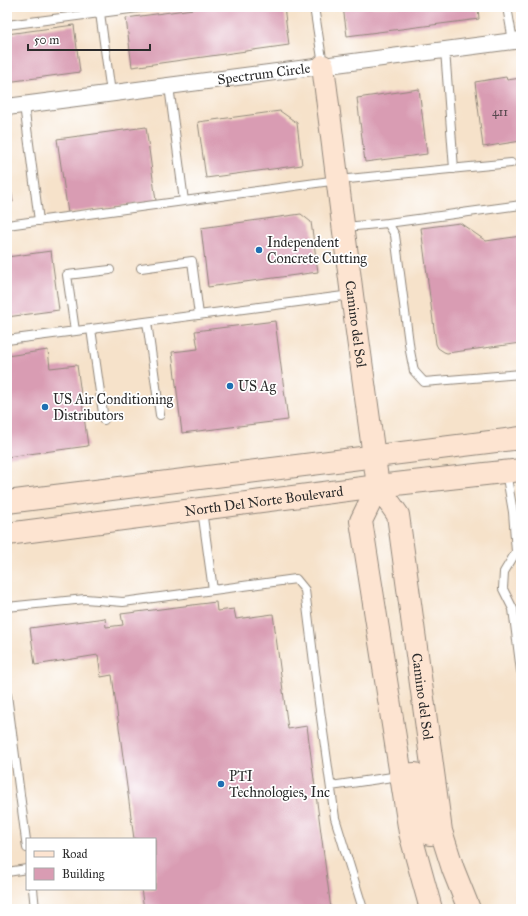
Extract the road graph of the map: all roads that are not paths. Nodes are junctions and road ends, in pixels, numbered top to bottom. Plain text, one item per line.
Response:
1 (146, 7) edge
2 (314, 7) edge
3 (508, 7) edge
4 (100, 13) junction
5 (7, 25) edge
6 (517, 41) edge
7 (445, 50) junction
8 (324, 66) junction
9 (169, 86) junction
10 (111, 93) junction
11 (24, 104) junction
12 (7, 107) edge
13 (511, 164) dead end
14 (454, 169) junction
15 (338, 180) junction
16 (184, 201) junction
17 (521, 205) edge
18 (39, 221) junction
19 (388, 223) junction
20 (7, 225) edge
21 (344, 227) junction
22 (141, 268) dead end
23 (110, 270) dead end
24 (352, 295) junction
25 (199, 315) junction
26 (147, 322) junction
27 (91, 329) junction
28 (75, 331) junction
29 (7, 340) edge
30 (521, 374) edge
31 (160, 415) dead end
32 (104, 420) dead end
33 (521, 438) edge
34 (374, 456) junction
35 (514, 470) edge
36 (378, 486) junction
37 (7, 502) edge
38 (202, 508) junction
39 (7, 534) edge
40 (518, 552) edge
41 (213, 590) junction
42 (7, 607) edge
43 (521, 671) edge
44 (7, 695) edge
45 (400, 776) junction
46 (331, 786) junction
47 (26, 840) edge
48 (26, 869) edge
49 (7, 872) edge
50 (33, 890) edge
51 (36, 909) edge
52 (362, 909) edge
53 (431, 909) edge
54 (468, 909) edge

1 - 4 lane
2 - 8 lane
3 - 6 lane
4 - 5 lane
4 - 10 lane
6 - 7 street, Spectrum Circle
7 - 8 street, Spectrum Circle
7 - 14 lane
8 - 9 street, Spectrum Circle
8 - 15 street, Camino del Sol
9 - 10 street, Spectrum Circle
9 - 16 lane
10 - 11 street, Spectrum Circle
11 - 12 street, Spectrum Circle
11 - 18 lane
13 - 14 lane
14 - 15 lane
15 - 16 lane
15 - 21 street, Camino del Sol
16 - 18 lane
17 - 19 lane
18 - 20 lane
19 - 21 lane
19 - 30 lane
21 - 24 street, Camino del Sol
22 - 25 lane
23 - 28 lane
24 - 25 lane
24 - 34 street, Camino del Sol
25 - 26 lane
26 - 27 lane
26 - 31 lane
27 - 28 lane
27 - 32 lane
28 - 29 lane
33 - 34 street
34 - 36 street, Camino del Sol
34 - 37 street
35 - 36 street, North Del Norte Boulevard
35 - 40 lane
36 - 38 street, North Del Norte Boulevard
36 - 45 street
36 - 54 street, Camino del Sol
38 - 39 street, North Del Norte Boulevard
38 - 41 lane
40 - 43 lane
41 - 42 lane
41 - 46 lane
44 - 47 lane
45 - 46 lane
45 - 53 street
45 - 54 street
46 - 52 lane
48 - 49 lane
50 - 51 lane

